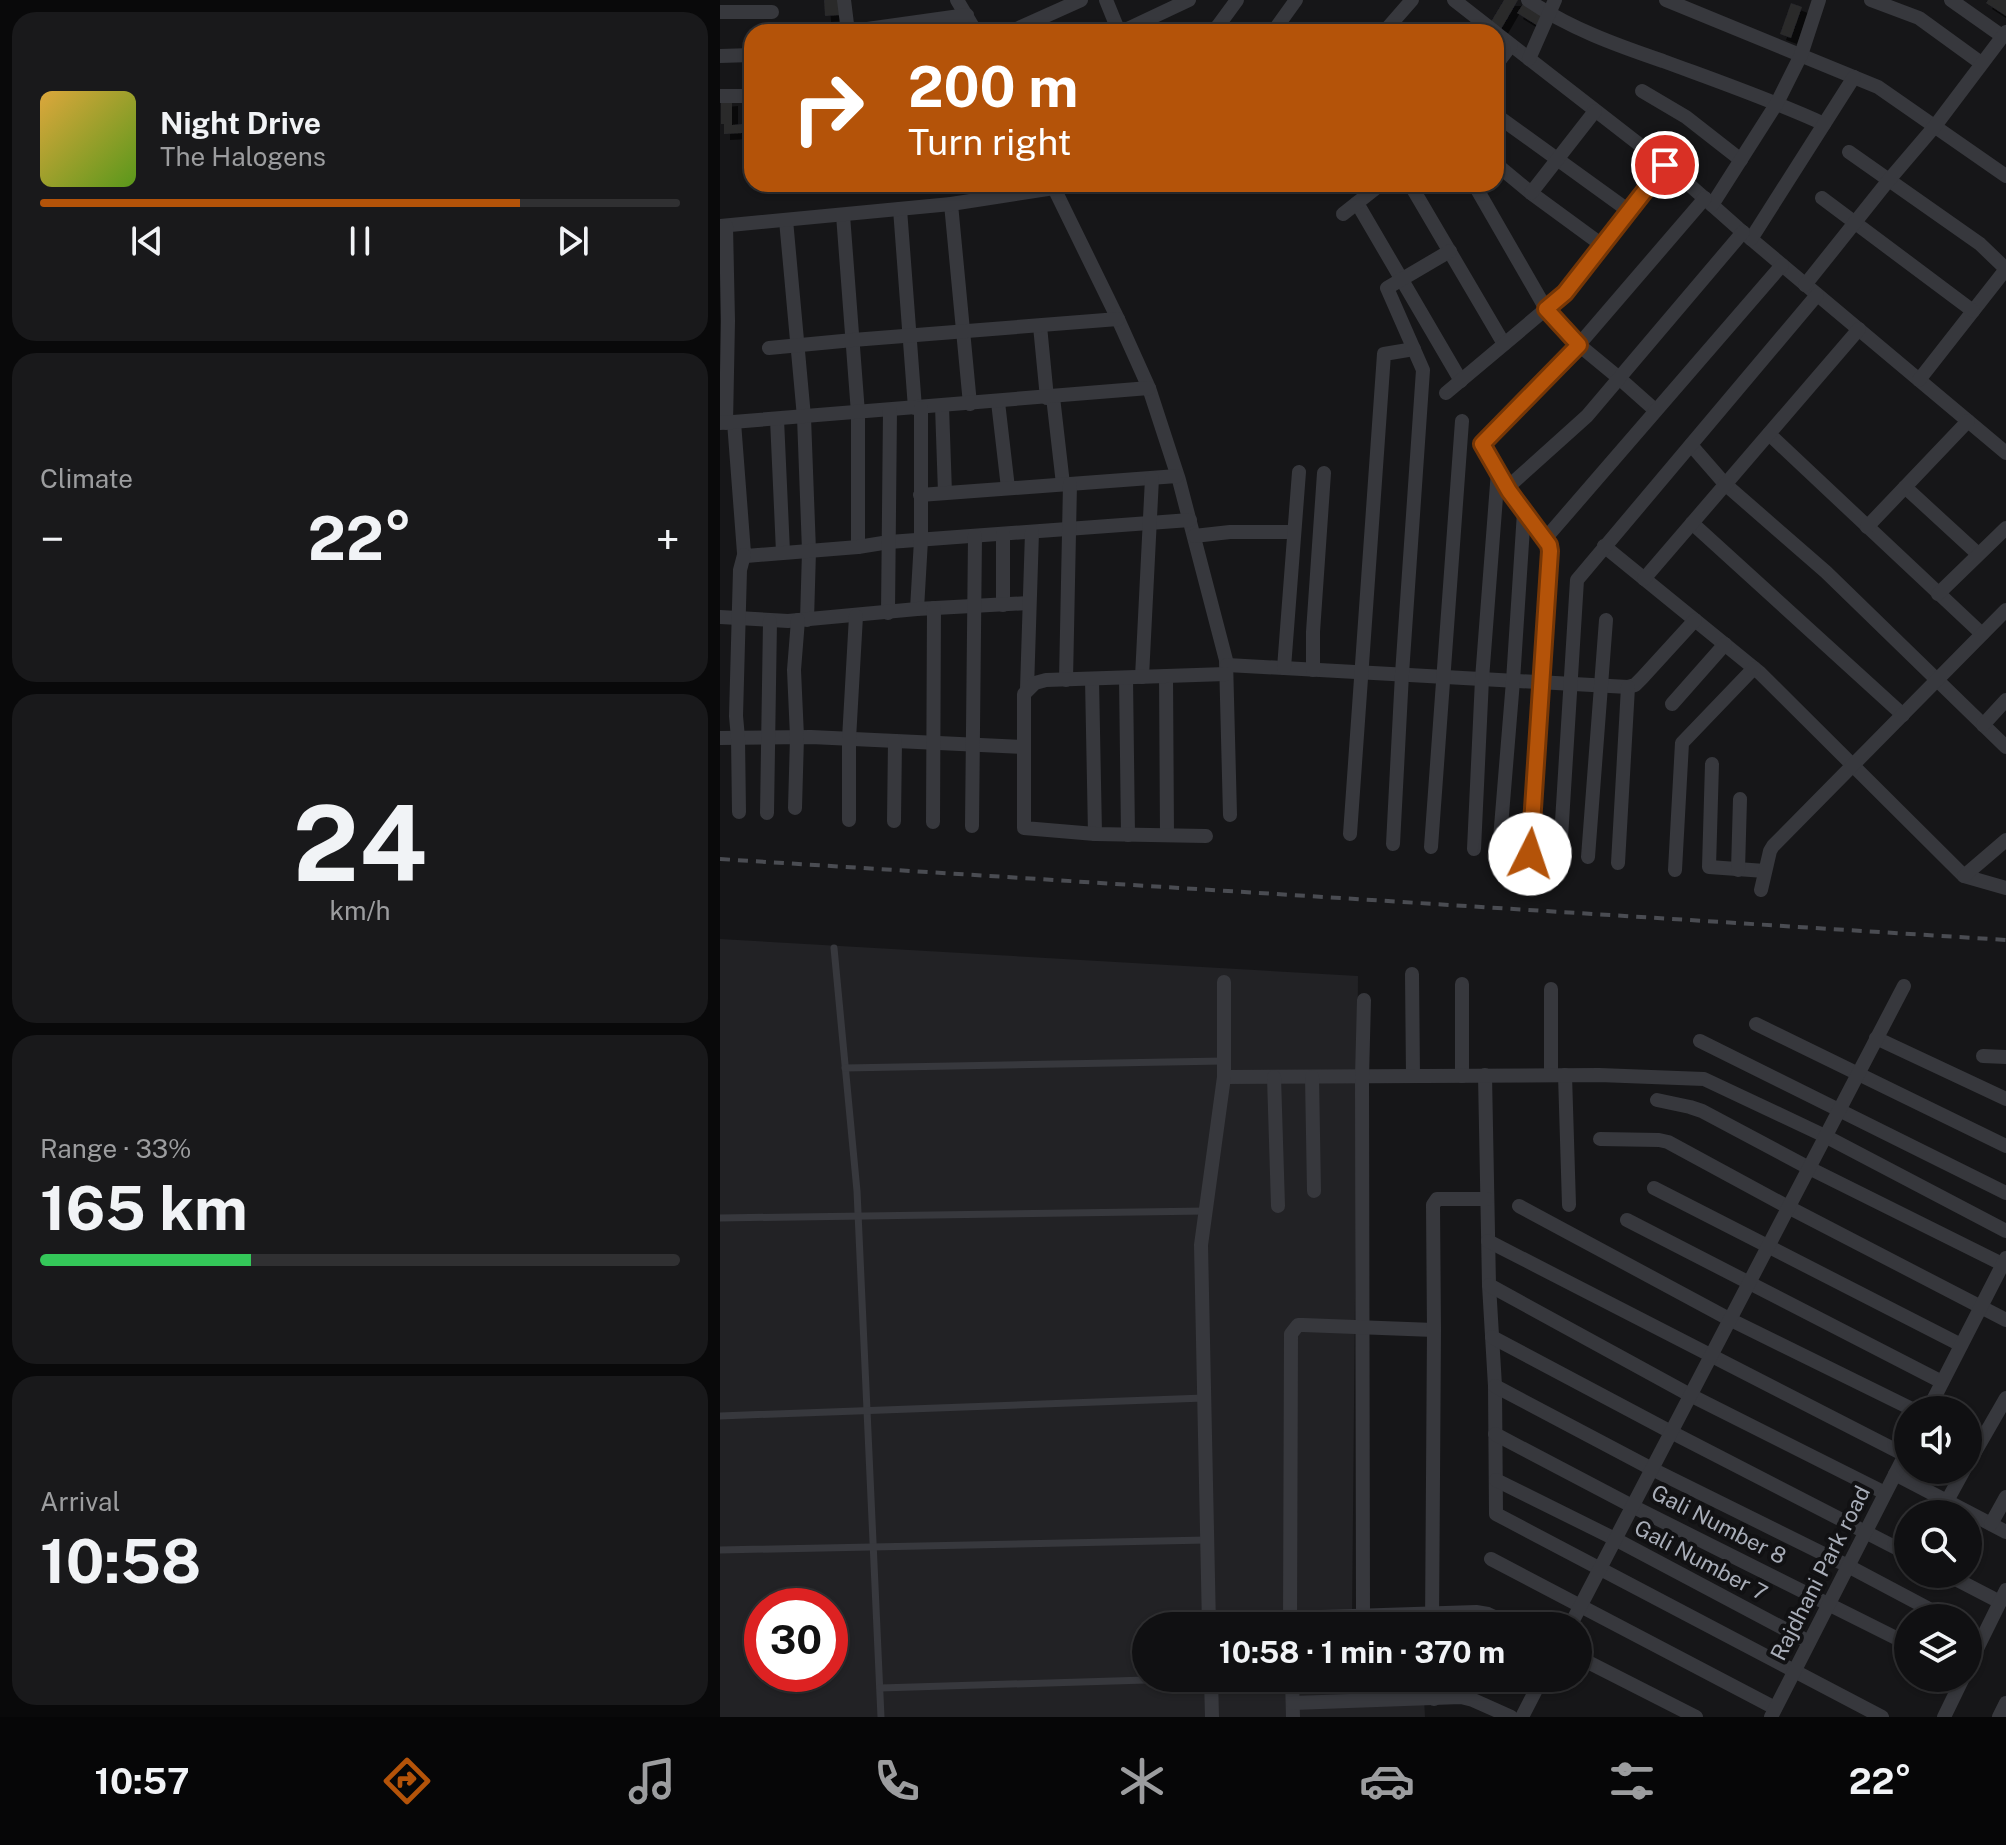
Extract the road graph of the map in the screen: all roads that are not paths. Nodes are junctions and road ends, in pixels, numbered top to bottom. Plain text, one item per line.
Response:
1 (844, 0) edge
2 (1081, 0) edge
3 (1106, 0) edge
4 (1189, 0) edge
5 (1237, 0) edge
6 (1296, 0) edge
7 (1412, 0) edge
8 (1454, 0) edge
9 (1528, 0) edge
10 (1555, 0) edge
11 (1666, 0) edge
12 (1819, 0) edge
13 (1871, 0) edge
14 (1951, 0) edge
15 (962, 4) edge
16 (720, 12) edge
17 (772, 12) dead end
18 (1549, 14) junction
19 (846, 24) edge
20 (880, 24) edge
21 (972, 24) edge
22 (1028, 24) edge
23 (1116, 24) edge
24 (1137, 24) edge
25 (1219, 24) edge
26 (1279, 24) edge
27 (1391, 24) edge
28 (1486, 24) edge
29 (2004, 34) edge
30 (1504, 39) edge
31 (1511, 45) junction
32 (1504, 54) edge
33 (744, 55) edge
34 (1801, 55) junction
35 (720, 56) edge
36 (1529, 59) junction
37 (1981, 63) junction
38 (1854, 77) junction
39 (1642, 91) dead end
40 (720, 96) edge
41 (744, 96) edge
42 (1777, 103) junction
43 (1595, 111) junction
44 (1504, 121) edge
45 (1824, 124) junction
46 (1935, 126) junction
47 (1849, 152) dead end
48 (1558, 159) junction
49 (1741, 160) junction
50 (1665, 165) junction
51 (1504, 171) edge
52 (2006, 176) edge
53 (1888, 181) junction
54 (1019, 192) edge
55 (1056, 192) edge
56 (1370, 192) edge
57 (1415, 192) edge
58 (1479, 192) edge
59 (1531, 193) junction
60 (1822, 198) dead end
61 (1708, 202) junction
62 (1357, 203) junction
63 (951, 204) junction
64 (900, 209) junction
65 (1629, 211) junction
66 (1343, 214) dead end
67 (843, 215) junction
68 (786, 220) junction
69 (1855, 224) junction
70 (723, 226) edge
71 (1747, 236) junction
72 (1602, 245) junction
73 (1450, 251) junction
74 (1782, 265) junction
75 (724, 269) edge
76 (1401, 280) junction
77 (1811, 290) junction
78 (2000, 290) edge
79 (1546, 309) junction
80 (1973, 311) junction
81 (724, 315) edge
82 (1118, 319) junction
83 (1040, 326) junction
84 (1859, 329) junction
85 (963, 332) junction
86 (910, 336) junction
87 (853, 340) junction
88 (1504, 344) junction
89 (798, 345) junction
90 (1579, 345) junction
91 (769, 348) dead end
92 (1414, 349) junction
93 (1619, 378) junction
94 (1919, 380) junction
95 (1461, 381) junction
96 (1149, 388) junction
97 (1446, 393) dead end
98 (1050, 398) junction
99 (998, 402) junction
100 (970, 404) junction
101 (942, 406) junction
102 (918, 408) junction
103 (890, 410) junction
104 (1655, 410) junction
105 (858, 413) junction
106 (804, 417) junction
107 (777, 419) junction
108 (1462, 421) dead end
109 (1968, 421) junction
110 (727, 423) edge
111 (1769, 434) junction
112 (1691, 445) junction
113 (2003, 446) edge
114 (1498, 471) junction
115 (1299, 472) dead end
116 (1324, 473) dead end
117 (1177, 476) junction
118 (1152, 478) junction
119 (1067, 484) junction
120 (1725, 484) junction
121 (1508, 487) junction
122 (1905, 487) junction
123 (1008, 488) junction
124 (945, 493) junction
125 (920, 495) junction
126 (1524, 512) junction
127 (1190, 520) junction
128 (1692, 523) junction
129 (1149, 524) junction
130 (1867, 527) junction
131 (2006, 528) edge
132 (1069, 529) junction
133 (1032, 532) junction
134 (1294, 532) junction
135 (1003, 534) junction
136 (975, 536) junction
137 (1194, 536) junction
138 (1545, 539) junction
139 (921, 540) junction
140 (889, 542) junction
141 (1604, 546) junction
142 (858, 547) junction
143 (809, 551) junction
144 (783, 552) junction
145 (1978, 554) junction
146 (744, 555) junction
147 (1644, 579) junction
148 (1938, 594) junction
149 (1029, 603) junction
150 (1003, 605) junction
151 (975, 607) junction
152 (934, 608) junction
153 (917, 609) junction
154 (2006, 610) edge
155 (888, 613) junction
156 (856, 616) junction
157 (720, 617) edge
158 (740, 618) junction
159 (802, 620) junction
160 (1606, 620) dead end
161 (1695, 620) junction
162 (770, 621) junction
163 (1982, 634) junction
164 (1725, 644) junction
165 (1284, 668) junction
166 (1754, 668) junction
167 (1226, 669) junction
168 (1313, 670) junction
169 (1363, 672) junction
170 (1402, 674) junction
171 (1166, 676) junction
172 (1134, 677) junction
173 (1444, 677) junction
174 (1092, 679) junction
175 (1482, 679) junction
176 (1066, 680) junction
177 (1937, 680) junction
178 (1513, 681) junction
179 (1540, 682) junction
180 (1571, 684) junction
181 (1601, 685) junction
182 (1628, 687) junction
183 (1027, 689) junction
184 (2006, 700) edge
185 (1672, 704) dead end
186 (1903, 715) junction
187 (1983, 725) junction
188 (797, 737) junction
189 (720, 738) edge
190 (738, 738) junction
191 (768, 738) junction
192 (849, 739) junction
193 (895, 741) junction
194 (934, 743) junction
195 (972, 745) junction
196 (1024, 747) junction
197 (2006, 747) edge
198 (1712, 764) dead end
199 (1852, 765) junction
200 (1740, 799) dead end
201 (795, 808) dead end
202 (739, 812) dead end
203 (767, 813) dead end
204 (1230, 815) dead end
205 (849, 820) dead end
206 (894, 821) dead end
207 (933, 822) dead end
208 (972, 826) dead end
209 (1095, 834) junction
210 (1350, 834) dead end
211 (1128, 835) junction
212 (1167, 835) junction
213 (1206, 836) dead end
214 (2006, 840) edge
215 (1393, 844) dead end
216 (1431, 847) dead end
217 (1474, 849) dead end
218 (1499, 851) dead end
219 (1530, 854) dead end
220 (1560, 854) dead end
221 (1588, 857) dead end
222 (1618, 863) dead end
223 (1675, 870) dead end
224 (1738, 870) junction
225 (1765, 871) junction
226 (1964, 876) junction
227 (2006, 888) edge
228 (1761, 890) dead end
229 (834, 948) dead end
230 (1412, 974) dead end
231 (1224, 982) dead end
232 (1462, 984) dead end
233 (1904, 986) dead end
234 (1551, 989) dead end
235 (1364, 1000) dead end
236 (1756, 1024) dead end
237 (1876, 1038) junction
238 (1700, 1041) dead end
239 (1983, 1056) dead end
240 (2006, 1057) edge
241 (1224, 1061) junction
242 (845, 1068) junction
243 (1858, 1074) junction
244 (1485, 1075) junction
245 (1558, 1075) junction
246 (1413, 1076) junction
247 (1462, 1076) junction
248 (1224, 1077) junction
249 (1274, 1077) junction
250 (1312, 1077) junction
251 (1362, 1077) junction
252 (2006, 1099) edge
253 (1657, 1100) dead end
254 (1839, 1109) junction
255 (1825, 1136) junction
256 (1600, 1139) dead end
257 (2006, 1146) edge
258 (1809, 1168) junction
259 (1654, 1188) dead end
260 (1314, 1191) dead end
261 (2006, 1193) edge
262 (1487, 1199) junction
263 (1569, 1205) dead end
264 (1278, 1206) dead end
265 (1519, 1206) dead end
266 (1788, 1207) junction
267 (1206, 1211) junction
268 (858, 1217) junction
269 (720, 1218) edge
270 (1627, 1220) dead end
271 (2006, 1231) edge
272 (1488, 1241) junction
273 (1768, 1245) junction
274 (2004, 1261) edge
275 (1749, 1283) junction
276 (1489, 1285) junction
277 (1981, 1307) junction
278 (1729, 1319) junction
279 (2006, 1320) edge
280 (1363, 1328) junction
281 (1434, 1330) junction
282 (1492, 1337) junction
283 (1961, 1345) junction
284 (1710, 1356) junction
285 (1942, 1382) junction
286 (1495, 1386) junction
287 (1690, 1395) junction
288 (1935, 1396) edge
289 (1204, 1398) junction
290 (2006, 1398) edge
291 (1894, 1400) edge
292 (868, 1410) junction
293 (720, 1416) edge
294 (1671, 1432) junction
295 (1495, 1434) junction
296 (1982, 1440) edge
297 (1894, 1446) edge
298 (1652, 1469) junction
299 (1894, 1476) edge
300 (1496, 1480) junction
301 (1914, 1484) edge
302 (1885, 1493) junction
303 (2006, 1497) edge
304 (1945, 1500) edge
305 (1632, 1506) junction
306 (1982, 1519) edge
307 (1991, 1524) junction
308 (1865, 1532) junction
309 (2006, 1532) edge
310 (1615, 1539) junction
311 (1207, 1540) junction
312 (874, 1547) junction
313 (1894, 1547) edge
314 (720, 1550) edge
315 (1491, 1559) dead end
316 (1848, 1566) junction
317 (1599, 1569) junction
318 (1982, 1588) edge
319 (2003, 1596) edge
320 (1828, 1604) junction
321 (1920, 1604) edge
322 (1580, 1605) junction
323 (1209, 1612) edge
324 (1290, 1612) edge
325 (1363, 1612) edge
326 (1432, 1612) edge
327 (1577, 1612) edge
328 (1894, 1637) edge
329 (1983, 1637) edge
330 (1809, 1642) junction
331 (1592, 1664) edge
332 (1794, 1671) junction
333 (1132, 1680) edge
334 (880, 1688) junction
335 (1211, 1692) edge
336 (1434, 1692) edge
337 (1535, 1692) edge
338 (1956, 1692) edge
339 (1434, 1699) junction
340 (2006, 1703) edge
341 (1293, 1710) edge
342 (1773, 1713) edge
343 (881, 1717) edge
344 (1212, 1717) edge
345 (1511, 1717) edge
346 (1522, 1717) edge
347 (1696, 1717) edge
348 (1882, 1717) edge
349 (1944, 1717) edge
350 (1999, 1717) edge

1 - 19 street
2 - 22 street
3 - 23 street
4 - 24 street
5 - 25 street
6 - 26 street
7 - 27 street
8 - 28 street
9 - 18 street
10 - 18 street
11 - 34 street
12 - 34 street
13 - 37 street
14 - 29 street
15 - 20 street
15 - 21 street
16 - 17 street
18 - 36 street
18 - 42 street
29 - 37 street
30 - 31 street
31 - 32 street
31 - 36 street
33 - 35 street
34 - 38 street
34 - 42 street
36 - 43 street
37 - 46 street
38 - 45 street
38 - 46 street
39 - 49 street
40 - 41 street
42 - 45 street
42 - 49 street
43 - 48 street
43 - 50 street
44 - 48 street
45 - 71 street
46 - 52 street
46 - 53 street
47 - 53 street
48 - 59 street
48 - 65 street
49 - 61 street
50 - 61 street
50 - 65 street
51 - 59 street
53 - 69 street
53 - 78 street
54 - 63 street
55 - 82 street
56 - 62 street
57 - 73 street
58 - 79 street
59 - 72 street
60 - 69 street
61 - 71 street
61 - 90 street
62 - 66 street
62 - 76 street
63 - 64 street
63 - 85 street
64 - 67 street
64 - 86 street
65 - 72 street
67 - 68 street
67 - 87 street
68 - 70 street
68 - 89 street
69 - 77 street
69 - 80 street
70 - 75 street
71 - 74 street
71 - 93 street
72 - 79 street
73 - 76 street
73 - 88 street
74 - 77 street
74 - 104 street
75 - 81 street
76 - 92 street
76 - 95 street
77 - 84 street
77 - 112 street
78 - 80 street
79 - 88 street
79 - 90 street
80 - 94 street
81 - 110 street
82 - 83 street
82 - 96 street
83 - 85 street
83 - 98 street
84 - 94 street
84 - 111 street
85 - 86 street
85 - 100 street
86 - 87 street
86 - 102 street
87 - 89 street
87 - 105 street
88 - 95 street
89 - 91 street
89 - 106 street
90 - 93 street
90 - 114 street
92 - 169 street
92 - 170 street
93 - 104 street
93 - 121 street
94 - 109 street
95 - 97 street
96 - 98 street
96 - 117 street
98 - 99 street
98 - 119 street
99 - 100 street
99 - 123 street
100 - 101 street
101 - 102 street
101 - 124 street
102 - 103 street
102 - 125 street
103 - 105 street
103 - 140 street
104 - 138 street
105 - 106 street
105 - 142 street
106 - 107 street
106 - 143 street
107 - 110 street
107 - 144 street
108 - 173 street
109 - 113 street
109 - 122 street
110 - 146 street
111 - 120 street
111 - 130 street
112 - 120 street
112 - 141 street
114 - 121 street
114 - 175 street
115 - 134 street
116 - 168 street
117 - 118 street
117 - 127 street
118 - 119 street
118 - 129 street
119 - 123 street
119 - 132 street
120 - 128 street
120 - 177 street
121 - 126 street
122 - 130 street
122 - 145 street
123 - 124 street
124 - 125 street
125 - 139 street
126 - 138 street
126 - 178 street
127 - 129 street
127 - 137 street
128 - 147 street
128 - 186 street
129 - 132 street
129 - 172 street
130 - 148 street
131 - 145 street
132 - 133 street
132 - 176 street
133 - 135 street
133 - 149 street
134 - 137 street
134 - 165 street
135 - 136 street
135 - 150 street
136 - 139 street
136 - 151 street
137 - 167 street
138 - 179 street
139 - 140 street
139 - 153 street
140 - 142 street
140 - 155 street
141 - 147 street
141 - 180 street
142 - 143 street
143 - 144 street
143 - 159 street
144 - 146 street
145 - 148 street
146 - 158 street
147 - 161 street
148 - 163 street
149 - 150 street
149 - 183 street
150 - 151 street
151 - 152 street
151 - 195 street
152 - 153 street
152 - 194 street
153 - 155 street
154 - 163 street
155 - 156 street
156 - 159 street
156 - 192 street
157 - 158 street
158 - 162 street
158 - 190 street
159 - 162 street
159 - 188 street
160 - 181 street
161 - 164 street
161 - 182 street
162 - 191 street
163 - 177 street
164 - 166 street
164 - 185 street
165 - 167 street
165 - 168 street
166 - 199 street
166 - 223 street
167 - 171 street
167 - 204 street
168 - 169 street
169 - 170 street
169 - 210 street
170 - 173 street
170 - 215 street
171 - 172 street
171 - 212 street
172 - 174 street
172 - 211 street
173 - 175 street
173 - 216 street
174 - 176 street
174 - 209 street
175 - 178 street
175 - 217 street
176 - 183 street
177 - 186 street
177 - 187 street
178 - 179 street
178 - 218 street
179 - 180 street
179 - 219 street
180 - 181 street
180 - 220 street
181 - 182 street
181 - 221 street
182 - 222 street
183 - 196 street
184 - 187 street
186 - 199 street
187 - 197 street
188 - 191 street
188 - 192 street
188 - 201 street
189 - 190 street
190 - 191 street
190 - 202 street
191 - 203 street
192 - 193 street
192 - 205 street
193 - 194 street
193 - 206 street
194 - 195 street
194 - 207 street
195 - 196 street
195 - 208 street
196 - 209 street
198 - 224 street
199 - 225 street
199 - 226 street
200 - 224 street
209 - 211 street
211 - 212 street
212 - 213 street
214 - 226 street
224 - 225 street
225 - 228 street
226 - 227 street
229 - 242 lane
230 - 246 street
231 - 241 street
232 - 247 street
233 - 237 street
234 - 245 street
235 - 251 street
236 - 243 street
237 - 243 street
237 - 252 street
238 - 254 street
239 - 240 street
241 - 242 lane
241 - 248 street
242 - 268 lane
243 - 254 street
243 - 257 street
244 - 245 street
244 - 247 street
244 - 262 street
245 - 255 street
245 - 263 street
246 - 247 street
246 - 251 street
248 - 249 street
248 - 267 street
249 - 250 street
249 - 264 street
250 - 251 street
250 - 260 street
251 - 280 street
253 - 258 street
254 - 255 street
254 - 261 street
255 - 258 street
255 - 271 street
256 - 266 street
258 - 266 street
258 - 274 street
259 - 273 street
262 - 272 street
262 - 281 street
265 - 278 street
266 - 273 street
266 - 277 street
267 - 268 lane
267 - 289 street
268 - 269 lane
268 - 292 lane
270 - 275 street
272 - 276 street
272 - 284 street
273 - 275 street
273 - 283 street
274 - 277 street
275 - 278 street
275 - 285 street
276 - 282 street
276 - 287 street
277 - 279 street
277 - 283 street
278 - 284 street
278 - 291 street
280 - 281 street
280 - 324 street
280 - 325 street
281 - 326 street
282 - 286 street
282 - 294 street
283 - 285 street
284 - 287 street
284 - 297 street
285 - 288 street
286 - 295 street
286 - 298 street
287 - 294 street
287 - 302 street
289 - 292 lane
289 - 311 street
290 - 296 street
292 - 293 lane
292 - 312 lane
294 - 298 street
294 - 308 street
295 - 300 street
295 - 305 street, Gali Number 8
298 - 305 street
298 - 316 street
299 - 302 street, Rajdhani Park road
300 - 310 street, Gali Number 7
300 - 317 street
301 - 304 street
302 - 308 street, Rajdhani Park road
303 - 307 street
305 - 310 street
305 - 320 street, Gali Number 8
306 - 307 street
307 - 309 street
308 - 313 street
308 - 316 street, Rajdhani Park road
310 - 317 street
310 - 330 street, Gali Number 7
311 - 312 lane
311 - 323 street
312 - 314 lane
312 - 334 lane
315 - 322 street
316 - 320 street, Rajdhani Park road
316 - 321 street
317 - 322 street
317 - 332 street
318 - 319 street
319 - 329 street
320 - 328 street, Gali Number 8
320 - 330 street, Rajdhani Park road
322 - 327 street
322 - 342 street
330 - 332 street, Rajdhani Park road
331 - 347 street
332 - 342 street, Rajdhani Park road
332 - 348 street
333 - 334 lane
334 - 343 lane
335 - 344 street
336 - 339 street
337 - 346 street
338 - 349 street
339 - 341 street
339 - 345 street
340 - 350 street

